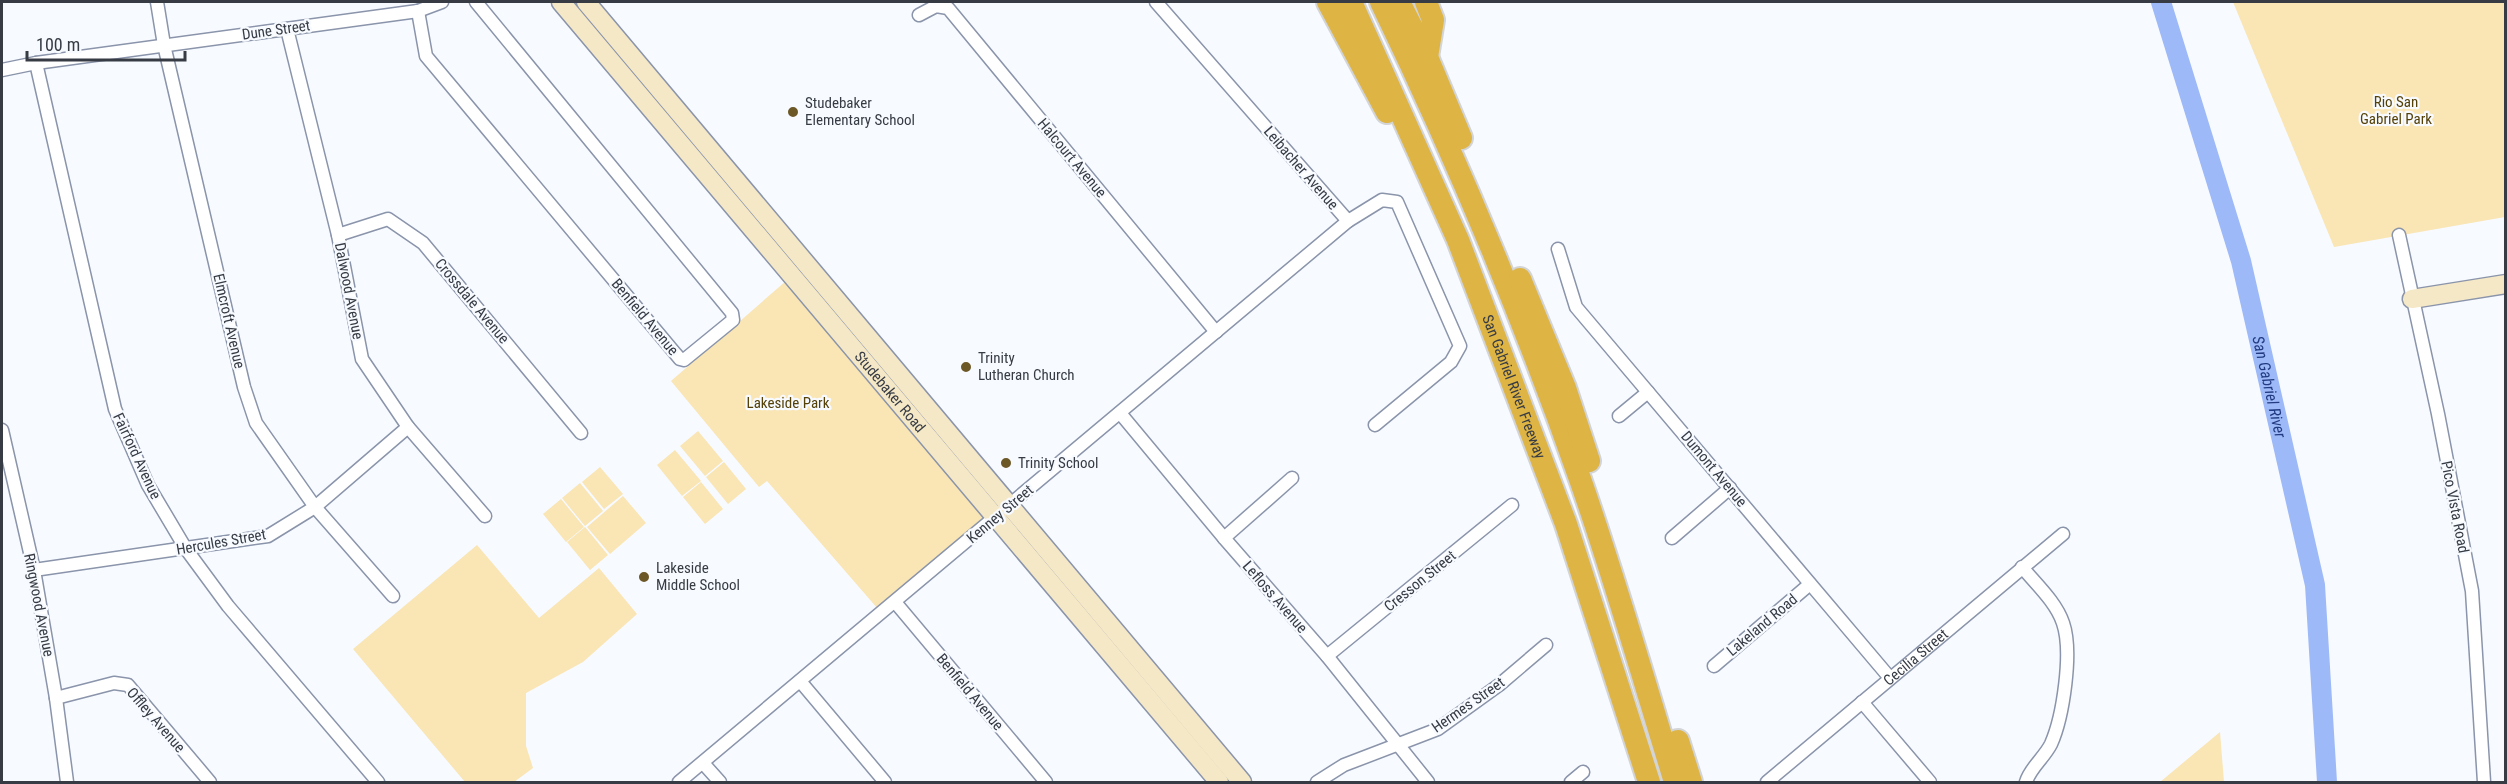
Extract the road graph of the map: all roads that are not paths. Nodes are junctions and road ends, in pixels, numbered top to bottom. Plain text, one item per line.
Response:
1 (157, 2) edge
2 (442, 2) edge
3 (476, 2) edge
4 (561, 2) edge
5 (586, 2) edge
6 (1156, 2) edge
7 (1328, 2) edge
8 (1351, 2) edge
9 (1374, 2) edge
10 (1382, 2) edge
11 (1400, 2) edge
12 (1426, 2) edge
13 (418, 11) junction
14 (919, 15) dead end
15 (287, 29) junction
16 (164, 45) junction
17 (1427, 57) junction
18 (36, 63) junction
19 (2, 70) edge
20 (1348, 221) junction
21 (338, 235) junction
22 (2399, 235) dead end
23 (1458, 240) junction
24 (1558, 249) dead end
25 (2505, 284) edge
26 (2412, 299) junction
27 (1216, 332) junction
28 (1648, 392) junction
29 (1120, 413) junction
30 (1619, 416) dead end
31 (1375, 424) dead end
32 (408, 427) junction
33 (2, 430) edge
34 (581, 433) dead end
35 (1292, 478) dead end
36 (1730, 488) junction
37 (1512, 505) dead end
38 (315, 507) junction
39 (1002, 512) junction
40 (485, 516) dead end
41 (2063, 534) dead end
42 (1224, 538) junction
43 (1672, 538) dead end
44 (186, 549) junction
45 (2022, 567) junction
46 (34, 570) junction
47 (1810, 584) junction
48 (393, 596) dead end
49 (895, 602) junction
50 (1546, 645) dead end
51 (1327, 656) junction
52 (1610, 664) junction
53 (1714, 666) dead end
54 (1890, 678) junction
55 (800, 681) junction
56 (56, 698) junction
57 (1862, 702) junction
58 (1396, 745) junction
59 (703, 763) junction
60 (1583, 772) dead end
61 (373, 781) edge
62 (67, 783) edge
63 (210, 783) edge
64 (679, 783) edge
65 (720, 783) edge
66 (885, 783) edge
67 (1046, 783) edge
68 (1219, 783) edge
69 (1242, 783) edge
70 (1317, 783) edge
71 (1428, 783) edge
72 (1571, 783) edge
73 (1638, 783) edge
74 (1649, 783) edge
75 (1667, 783) edge
76 (1675, 783) edge
77 (1691, 783) edge
78 (1767, 783) edge
79 (1930, 783) edge
80 (2026, 783) edge
81 (2484, 783) edge

1 - 16 street, Elmcroft Avenue
2 - 13 street, Dune Street
3 - 13 street, Benfield Avenue
4 - 39 main road, Studebaker Road
5 - 39 main road, Studebaker Road
6 - 20 street, Leibacher Avenue
7 - 23 highway
8 - 23 highway, San Gabriel River Freeway
9 - 75 highway
10 - 76 highway
11 - 17 highway
12 - 17 highway
13 - 15 street, Dune Street
14 - 27 street, Halcourt Avenue
15 - 16 street, Dune Street
15 - 21 street, Dalwood Avenue
16 - 18 street, Dune Street
16 - 38 street, Elmcroft Avenue
17 - 77 highway
18 - 19 street, Dune Street
18 - 44 street, Fairford Avenue
20 - 27 street, Kenney Street
20 - 31 street, Leibacher Avenue
21 - 32 street, Dalwood Avenue
21 - 34 street, Crossdale Avenue
22 - 26 street, Pico Vista Road
23 - 52 highway, San Gabriel River Freeway
24 - 28 street, Dumont Avenue
25 - 26 main road
26 - 81 street, Pico Vista Road
27 - 29 street, Kenney Street
28 - 30 street
28 - 36 street, Dumont Avenue
29 - 39 street, Kenney Street
29 - 42 street, Lefloss Avenue
32 - 38 street, Hercules Street
32 - 40 street, Dalwood Avenue
33 - 46 street, Ringwood Avenue
35 - 42 street
36 - 43 street
36 - 47 street, Dumont Avenue
37 - 51 street, Cresson Street
38 - 44 street, Hercules Street
38 - 48 street, Elmcroft Avenue
39 - 49 street, Kenney Street
39 - 68 main road, Studebaker Road
39 - 69 main road, Studebaker Road
41 - 45 street, Cecilia Street
42 - 51 street, Lefloss Avenue
44 - 46 street, Hercules Street
44 - 61 street, Fairford Avenue
45 - 54 street, Cecilia Street
45 - 80 street
46 - 56 street, Ringwood Avenue
47 - 53 street, Lakeland Road
47 - 54 street, Dumont Avenue
49 - 55 street, Kenney Street
49 - 67 street, Benfield Avenue
50 - 58 street, Hermes Street
51 - 58 street, Lefloss Avenue
52 - 73 highway
52 - 74 highway, San Gabriel River Freeway
54 - 57 street, Cecilia Street
55 - 59 street, Kenney Street
55 - 66 street
56 - 62 street, Ringwood Avenue
56 - 63 street, Offley Avenue
57 - 78 street, Cecilia Street
57 - 79 street
58 - 70 street, Hermes Street
58 - 71 street, Lefloss Avenue
59 - 64 street, Kenney Street
59 - 65 street
60 - 72 street

